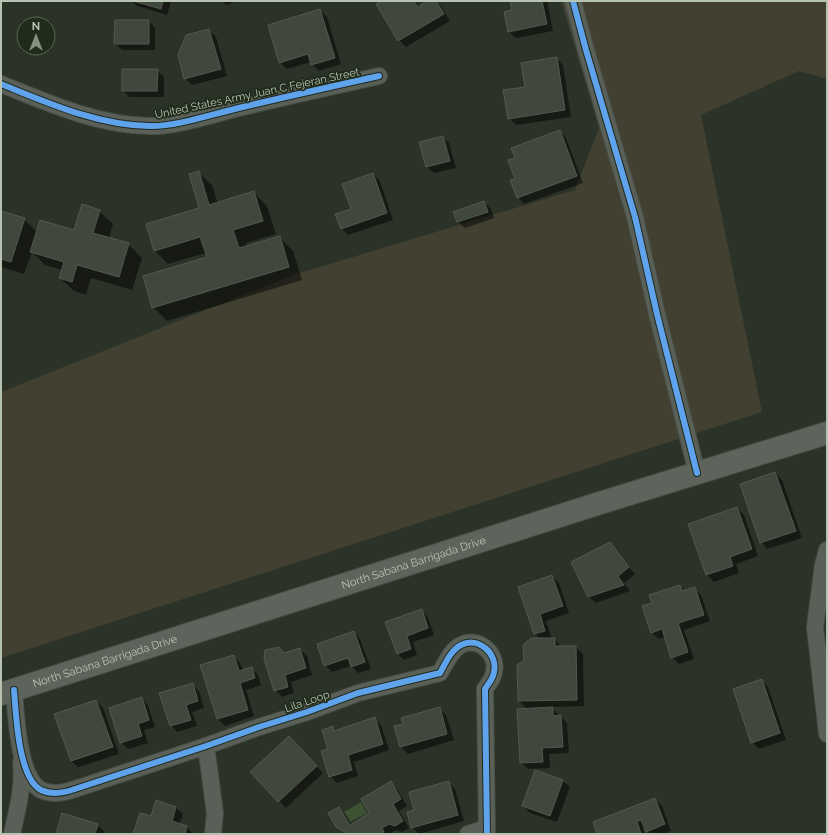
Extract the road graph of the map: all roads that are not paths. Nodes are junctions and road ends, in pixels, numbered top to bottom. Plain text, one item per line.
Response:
1 (573, 1) edge
2 (379, 76) dead end
3 (1, 84) edge
4 (827, 433) edge
5 (697, 473) junction
6 (827, 550) edge
7 (7, 692) edge
8 (827, 734) edge
9 (206, 746) junction
10 (20, 747) junction
11 (486, 831) edge
12 (12, 834) edge
13 (213, 834) edge
14 (468, 834) edge

1 - 5 street
2 - 3 street, United States Army Juan C Fejeran Street
4 - 5 main road, North Sabana Barrigada Drive
5 - 7 main road, North Sabana Barrigada Drive
6 - 8 street
7 - 10 street, Lila Loop
9 - 10 street, Lila Loop
9 - 11 street, Lila Loop
9 - 13 street
10 - 12 street
11 - 14 street

